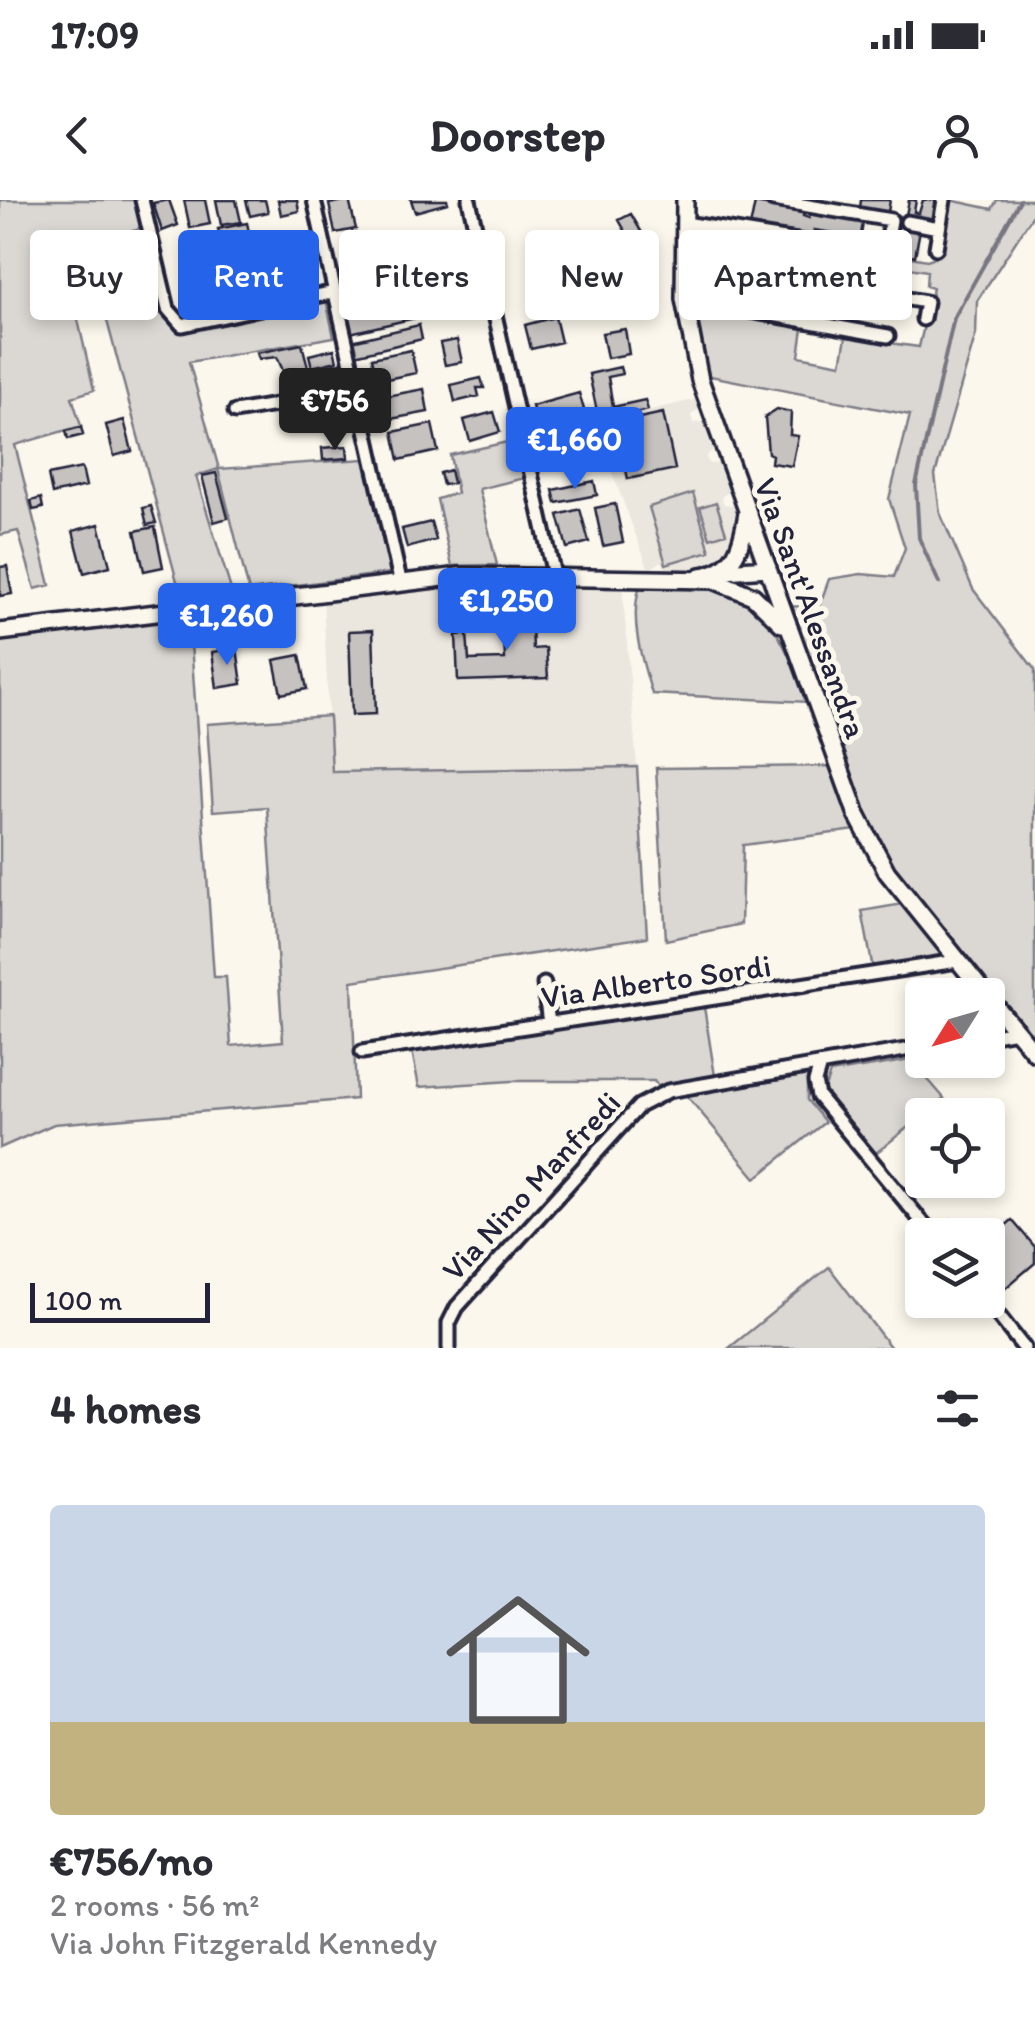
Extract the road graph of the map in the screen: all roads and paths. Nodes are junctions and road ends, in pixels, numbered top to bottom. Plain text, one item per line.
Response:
1 (142, 200) edge
2 (314, 200) edge
3 (469, 200) edge
4 (685, 200) edge
5 (773, 200) edge
6 (944, 200) edge
7 (685, 222) junction
8 (908, 222) dead end
9 (939, 228) junction
10 (685, 230) edge
11 (936, 248) dead end
12 (335, 292) junction
13 (912, 300) edge
14 (923, 319) dead end
15 (688, 320) edge
16 (800, 320) edge
17 (888, 336) dead end
18 (357, 391) junction
19 (235, 412) dead end
20 (747, 511) junction
21 (768, 568) junction
22 (724, 571) junction
23 (554, 575) junction
24 (687, 577) junction
25 (400, 580) junction
26 (734, 586) junction
27 (0, 632) edge
28 (790, 634) junction
29 (957, 961) junction
30 (972, 978) edge
31 (544, 984) dead end
32 (1005, 1018) edge
33 (549, 1024) junction
34 (1016, 1031) junction
35 (1005, 1033) edge
36 (905, 1050) edge
37 (362, 1052) dead end
38 (1035, 1054) edge
39 (820, 1064) junction
40 (918, 1218) edge
41 (1000, 1318) edge
42 (449, 1348) edge
43 (1024, 1348) edge

1 - 12 street
2 - 12 street
3 - 23 street
4 - 7 street, Via Sant'Alessandra
5 - 7 street
6 - 9 street
7 - 10 street, Via Sant'Alessandra
8 - 9 street
9 - 11 street
12 - 18 street
13 - 14 street
15 - 20 street, Via Sant'Alessandra
16 - 17 street
18 - 19 street
18 - 25 street
20 - 21 street, Via Sant'Alessandra
20 - 22 street
21 - 22 street
21 - 26 street
21 - 28 street, Via Sant'Alessandra
22 - 24 street
23 - 24 street
23 - 25 street
24 - 26 street
25 - 27 street
26 - 28 street
28 - 29 street, Via Sant'Alessandra
29 - 30 street, Via Sant'Alessandra
29 - 33 street, Via Alberto Sordi
31 - 33 street
32 - 34 street, Via Sant'Alessandra
33 - 37 street, Via Alberto Sordi
34 - 35 street
34 - 38 street, Via Sant'Alessandra
36 - 39 street, Via Nino Manfredi
39 - 40 street
39 - 42 street, Via Nino Manfredi
41 - 43 street

